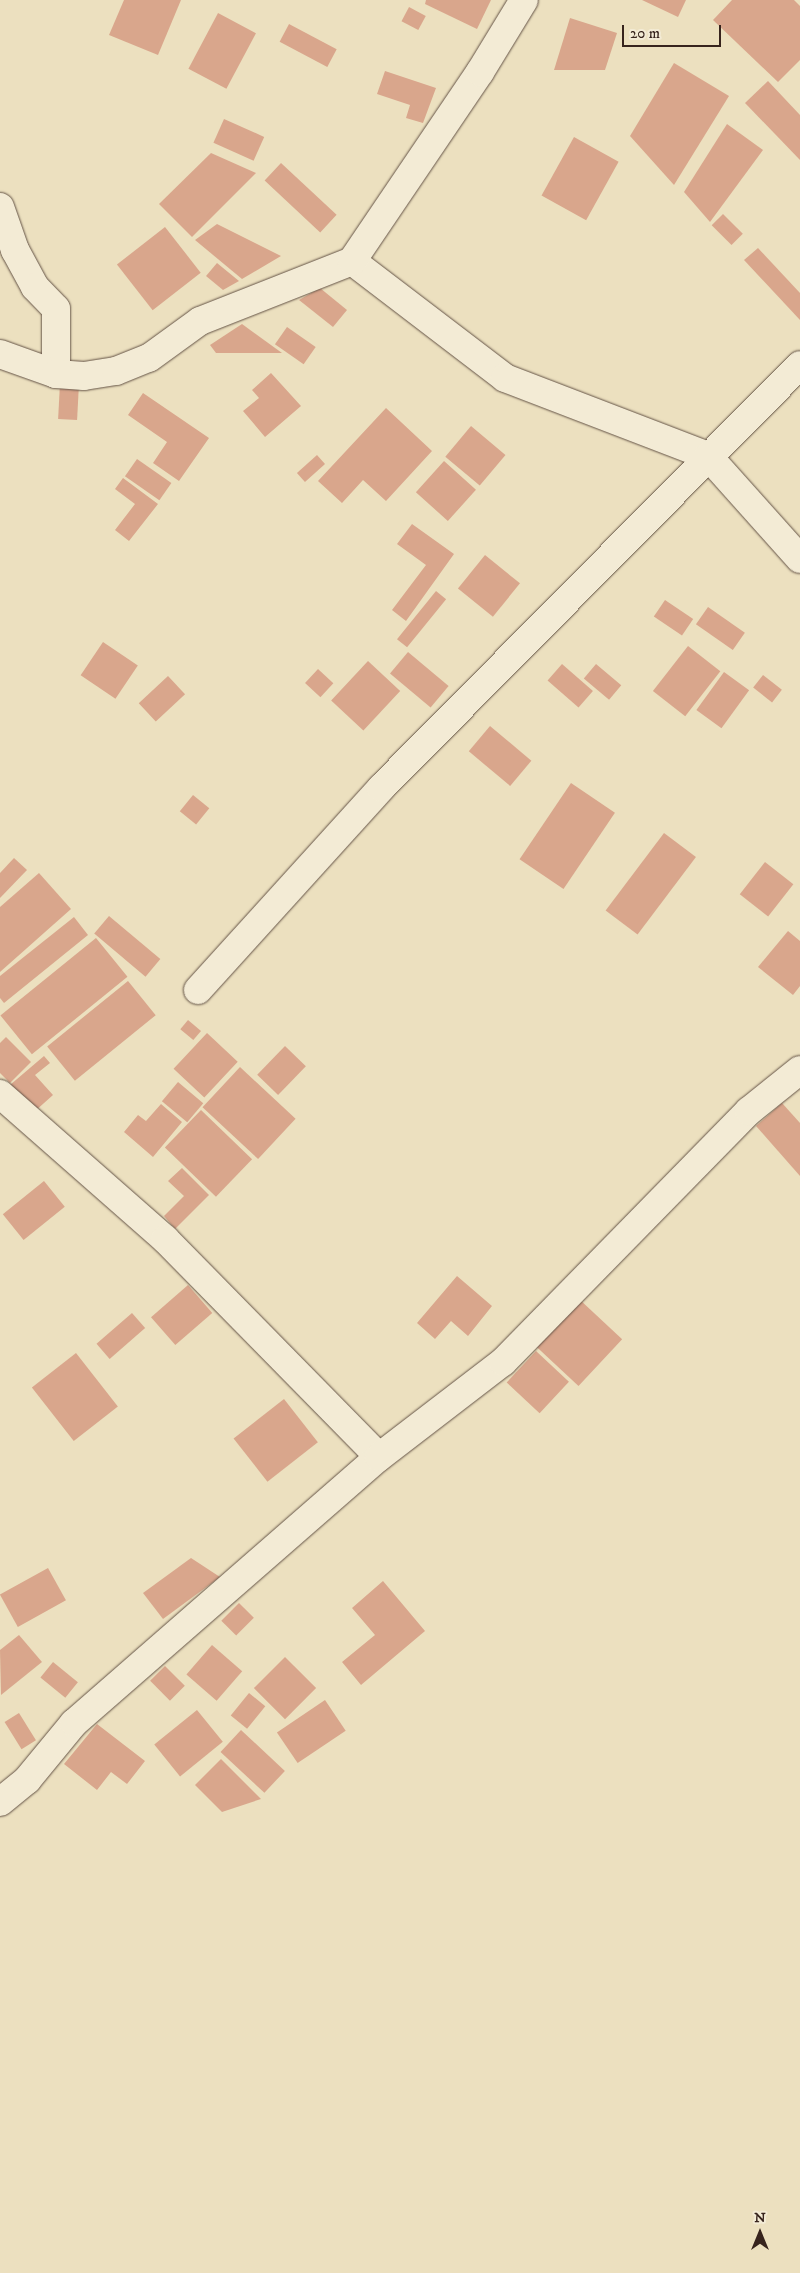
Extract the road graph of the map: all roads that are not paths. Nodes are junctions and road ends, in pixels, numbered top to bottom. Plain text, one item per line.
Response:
1 (524, 0) edge
2 (0, 207) edge
3 (352, 261) junction
4 (0, 354) edge
5 (800, 364) edge
6 (56, 374) junction
7 (708, 456) junction
8 (800, 559) edge
9 (198, 990) dead end
10 (800, 1070) edge
11 (0, 1094) edge
12 (379, 1457) junction
13 (0, 1802) edge

1 - 3 street
2 - 6 street
3 - 6 street
3 - 7 street
4 - 6 street
5 - 7 street
7 - 8 street
7 - 9 street
10 - 12 street
11 - 12 street
12 - 13 street

